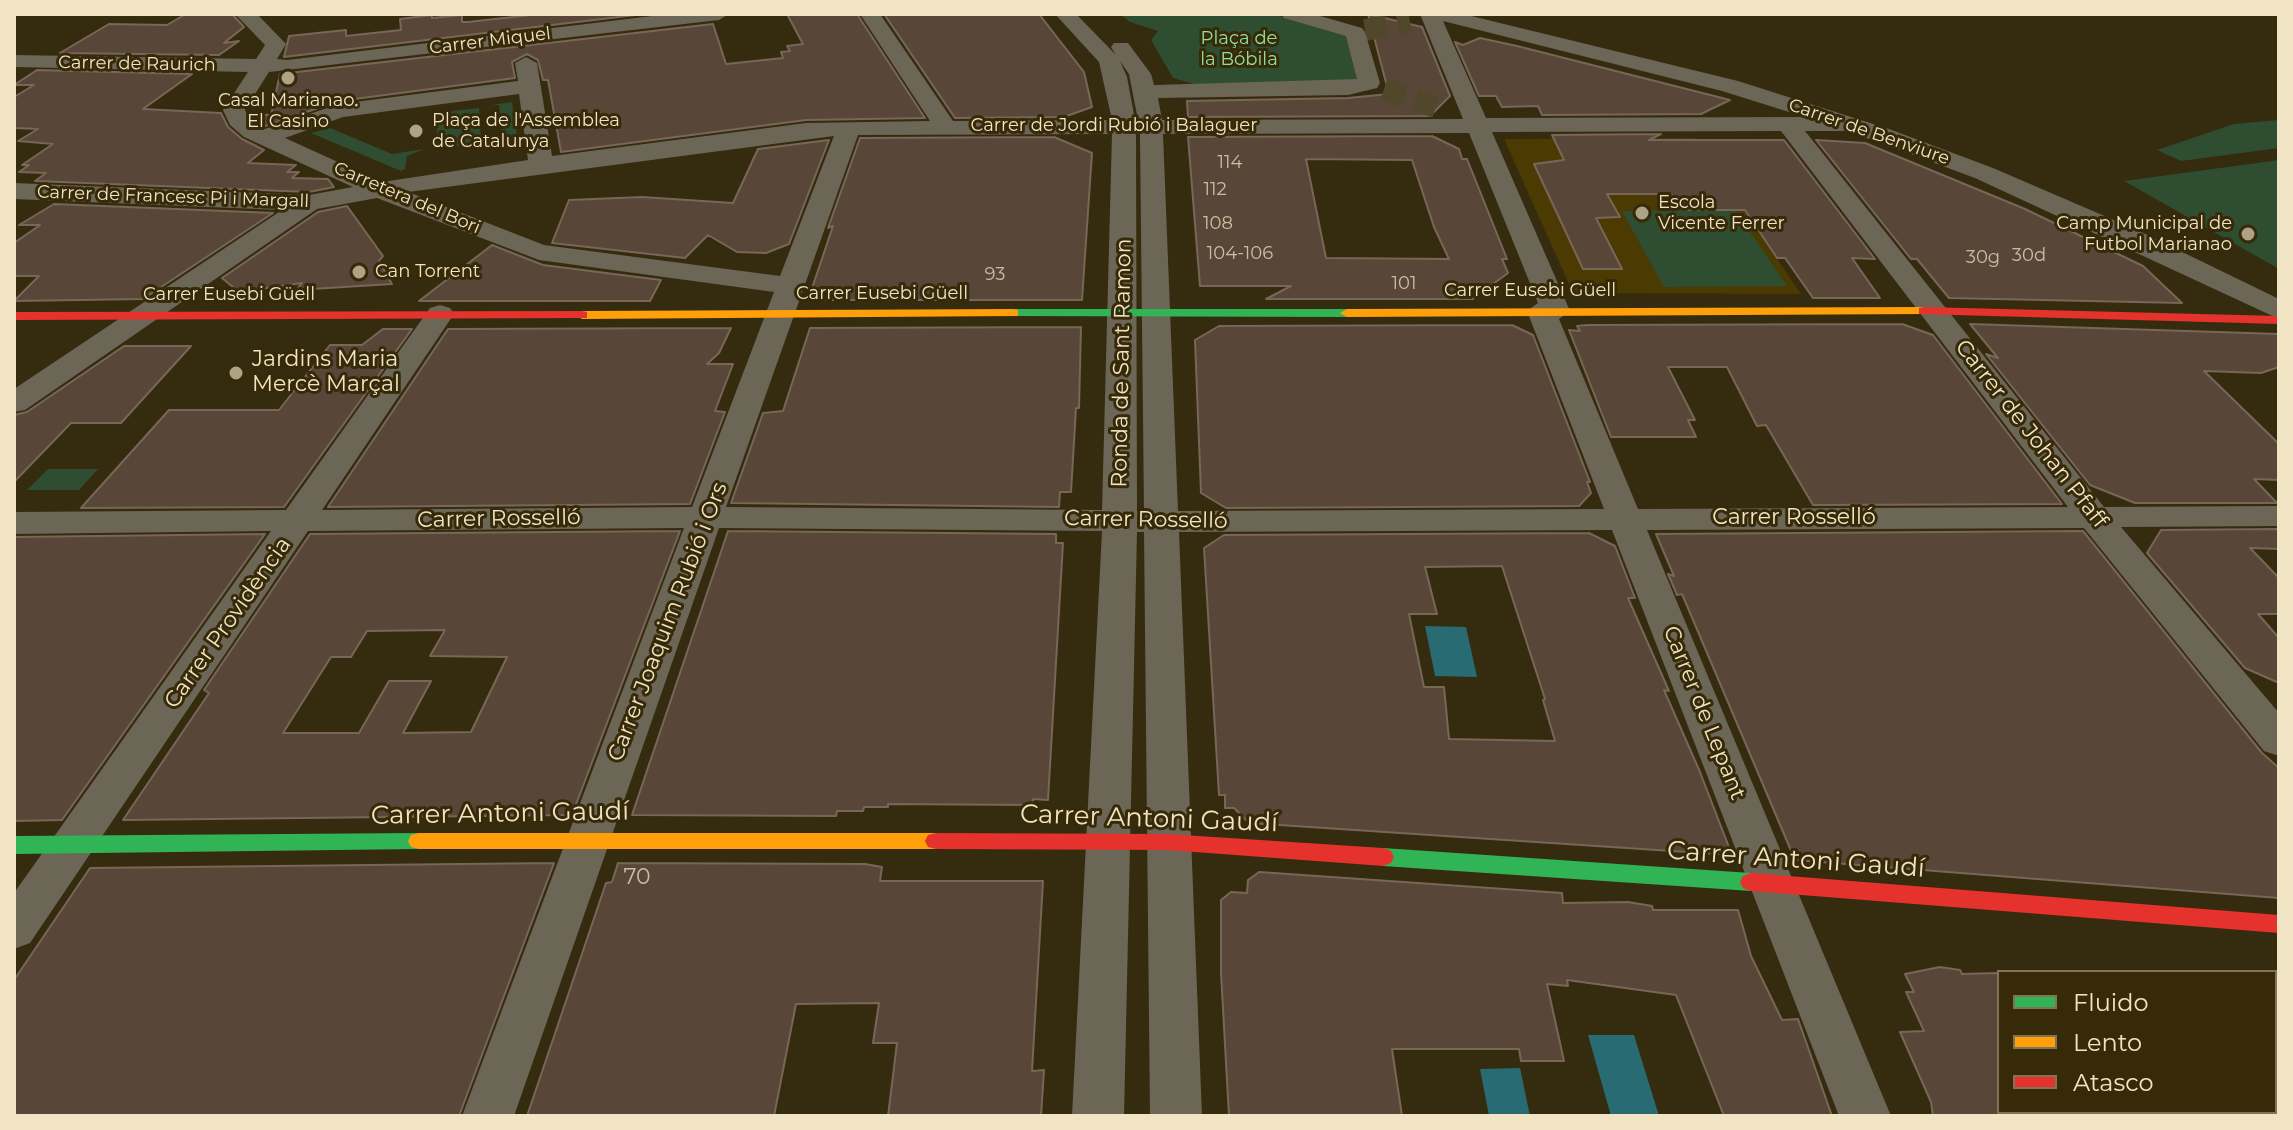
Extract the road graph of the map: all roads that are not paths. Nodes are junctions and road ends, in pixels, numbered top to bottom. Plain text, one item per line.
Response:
1 (245, 14) edge
2 (719, 14) edge
3 (870, 14) edge
4 (1065, 14) edge
5 (1090, 14) edge
6 (1291, 14) edge
7 (1438, 14) edge
8 (1420, 18) edge
9 (512, 28) edge
10 (14, 61) edge
11 (260, 68) junction
12 (530, 86) junction
13 (1146, 93) junction
14 (1436, 107) dead end
15 (1476, 124) junction
16 (1787, 124) junction
17 (1853, 124) junction
18 (1138, 125) junction
19 (945, 126) junction
20 (849, 128) junction
21 (265, 137) junction
22 (541, 165) junction
23 (378, 189) junction
24 (14, 191) edge
25 (309, 203) junction
26 (715, 274) junction
27 (785, 300) junction
28 (2279, 310) edge
29 (1548, 311) junction
30 (1159, 312) junction
31 (1936, 312) junction
32 (1123, 313) junction
33 (440, 314) junction
34 (684, 314) junction
35 (14, 316) edge
36 (143, 316) junction
37 (2279, 320) edge
38 (14, 403) edge
39 (2279, 516) edge
40 (2094, 517) junction
41 (708, 518) junction
42 (1119, 520) junction
43 (1625, 520) junction
44 (299, 521) junction
45 (1161, 521) junction
46 (14, 523) edge
47 (2262, 699) edge
48 (2279, 741) edge
49 (586, 839) junction
50 (1109, 841) junction
51 (1168, 842) junction
52 (14, 845) edge
53 (73, 845) junction
54 (1773, 883) junction
55 (2279, 924) edge
56 (14, 930) edge
57 (488, 1116) edge
58 (1098, 1116) edge
59 (1176, 1116) edge
60 (1865, 1116) edge

1 - 11 street, Carretera del Bori
2 - 9 street, Carrer Miquel
3 - 19 street
4 - 18 street, Ronda de Sant Ramon
5 - 13 street, Ronda de Sant Ramon
6 - 13 street
7 - 17 street, Carrer de Benviure
8 - 14 street
8 - 15 street, Carrer de Lepant
9 - 11 street, Carrer Miquel
9 - 12 street
10 - 11 street, Carrer de Raurich
11 - 21 street, Carretera del Bori
12 - 21 street
12 - 22 street
13 - 18 street, Ronda de Sant Ramon
15 - 16 street, Carrer de Jordi Rubió i Balaguer
15 - 18 street, Carrer de Jordi Rubió i Balaguer
15 - 29 street, Carrer de Lepant
16 - 17 street, Carrer de Jordi Rubió i Balaguer
16 - 31 street, Carrer de Johan Pfaff
17 - 28 street, Carrer de Benviure
18 - 19 street, Carrer de Jordi Rubió i Balaguer
18 - 30 street, Ronda de Sant Ramon
18 - 32 street, Ronda de Sant Ramon
19 - 20 street, Carrer de Jordi Rubió i Balaguer
20 - 22 street, Carrer de Jordi Rubió i Balaguer
20 - 27 street, Carrer Joaquim Rubió i Ors
21 - 23 street, Carretera del Bori
22 - 23 street, Carrer de Jordi Rubió i Balaguer
23 - 25 street, Carrer de Francesc Pi i Margall
23 - 26 street, Carretera del Bori
24 - 25 street, Carrer de Francesc Pi i Margall
25 - 36 street
26 - 27 street, Carretera del Bori
26 - 34 street
27 - 32 street, Carrer Eusebi Güell
27 - 34 street, Carrer Eusebi Güell
27 - 41 street, Carrer Joaquim Rubió i Ors
29 - 30 street, Carrer Eusebi Güell
29 - 31 street, Carrer Eusebi Güell
29 - 43 street, Carrer de Lepant
30 - 32 street, Carrer Eusebi Güell
30 - 45 street, Ronda de Sant Ramon
31 - 37 street, Carrer Eusebi Güell
31 - 40 street, Carrer de Johan Pfaff
32 - 42 street, Ronda de Sant Ramon
33 - 34 street, Carrer Eusebi Güell
33 - 36 street, Carrer Eusebi Güell
33 - 44 street, Carrer Providència
35 - 36 street, Carrer Eusebi Güell
36 - 38 street
39 - 40 street, Carrer Rosselló
40 - 43 street, Carrer Rosselló
40 - 47 street, Carrer de Johan Pfaff
41 - 42 street, Carrer Rosselló
41 - 44 street, Carrer Rosselló
41 - 49 street, Carrer Joaquim Rubió i Ors
42 - 45 street, Carrer Rosselló
42 - 50 street, Ronda de Sant Ramon
43 - 45 street, Carrer Rosselló
43 - 54 street, Carrer de Lepant
44 - 46 street, Carrer Rosselló
44 - 53 street, Carrer Providència
45 - 51 street, Ronda de Sant Ramon
47 - 48 street, Carrer de Johan Pfaff
49 - 50 street, Carrer Antoni Gaudí
49 - 53 street, Carrer Antoni Gaudí
49 - 57 street, Carrer Joaquim Rubió i Ors
50 - 51 street, Carrer Antoni Gaudí
50 - 58 street, Ronda de Sant Ramon
51 - 54 street, Carrer Antoni Gaudí
51 - 59 street, Ronda de Sant Ramon
52 - 53 street, Carrer Antoni Gaudí
53 - 56 street, Carrer Providència
54 - 55 street, Carrer Antoni Gaudí
54 - 60 street, Carrer de Lepant

